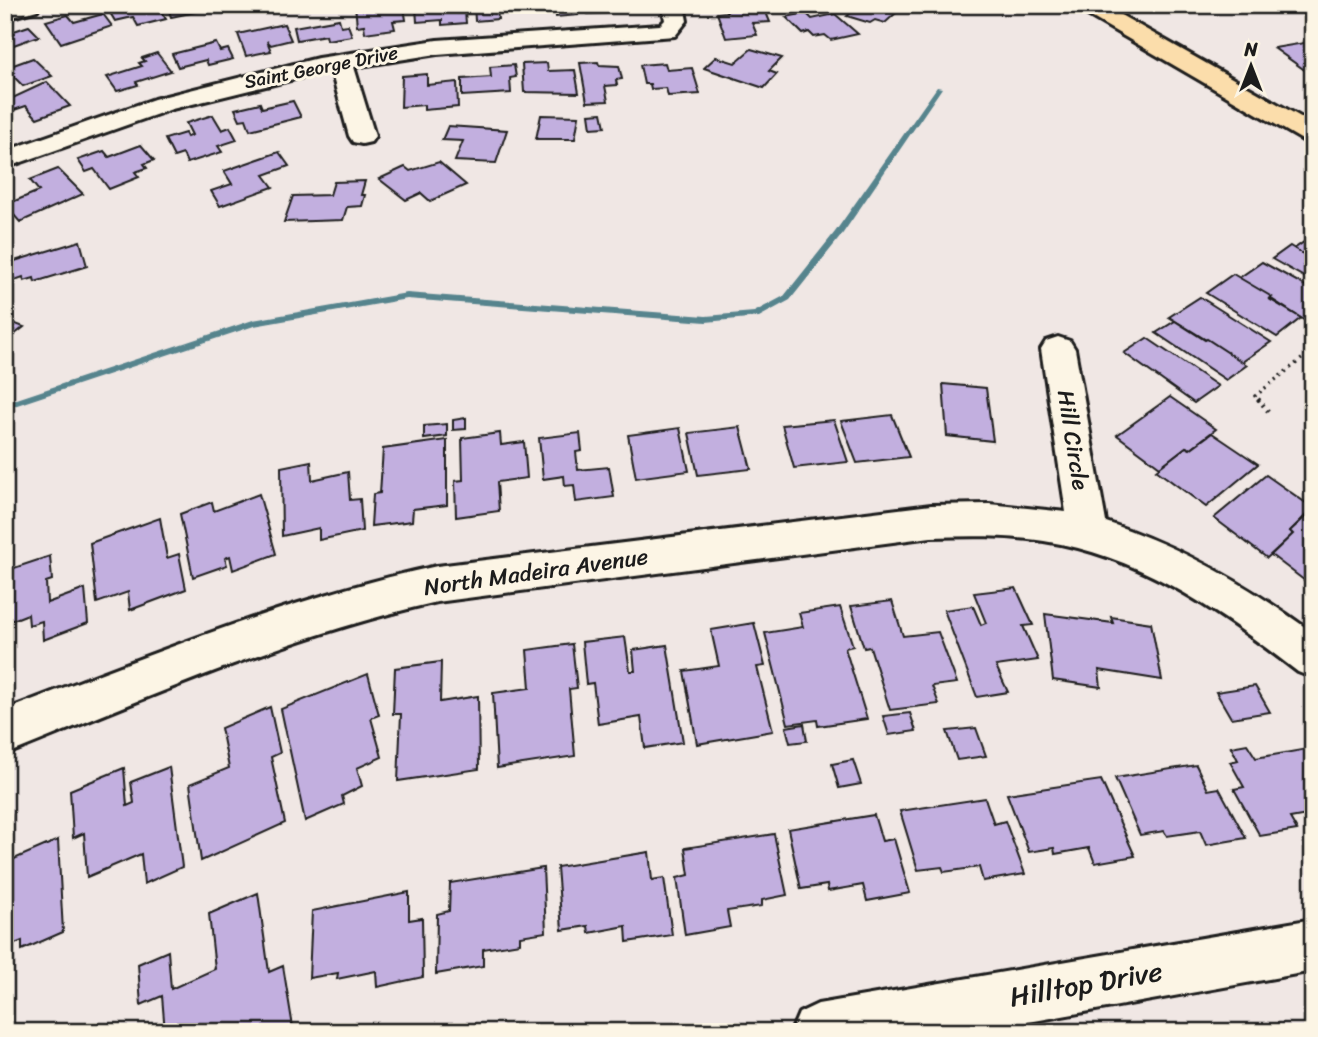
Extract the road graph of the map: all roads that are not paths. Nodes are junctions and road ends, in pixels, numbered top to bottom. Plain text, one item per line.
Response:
1 (29, 5) edge
2 (673, 5) edge
3 (1087, 5) edge
4 (1130, 5) edge
5 (5, 12) edge
6 (340, 61) junction
7 (1266, 82) dead end
8 (1313, 135) edge
9 (362, 136) dead end
10 (5, 160) edge
11 (1058, 348) dead end
12 (1088, 532) junction
13 (1313, 658) edge
14 (5, 733) edge
15 (1313, 945) edge
16 (926, 1022) edge
17 (818, 1032) edge

1 - 5 street
2 - 6 street, Saint George Drive
3 - 8 main road
4 - 7 main road
6 - 9 street
6 - 10 street, Saint George Drive
11 - 12 street, Hill Circle
12 - 13 street, North Madeira Avenue
12 - 14 street, North Madeira Avenue
15 - 16 street, Hilltop Drive
16 - 17 street, Hilltop Drive

